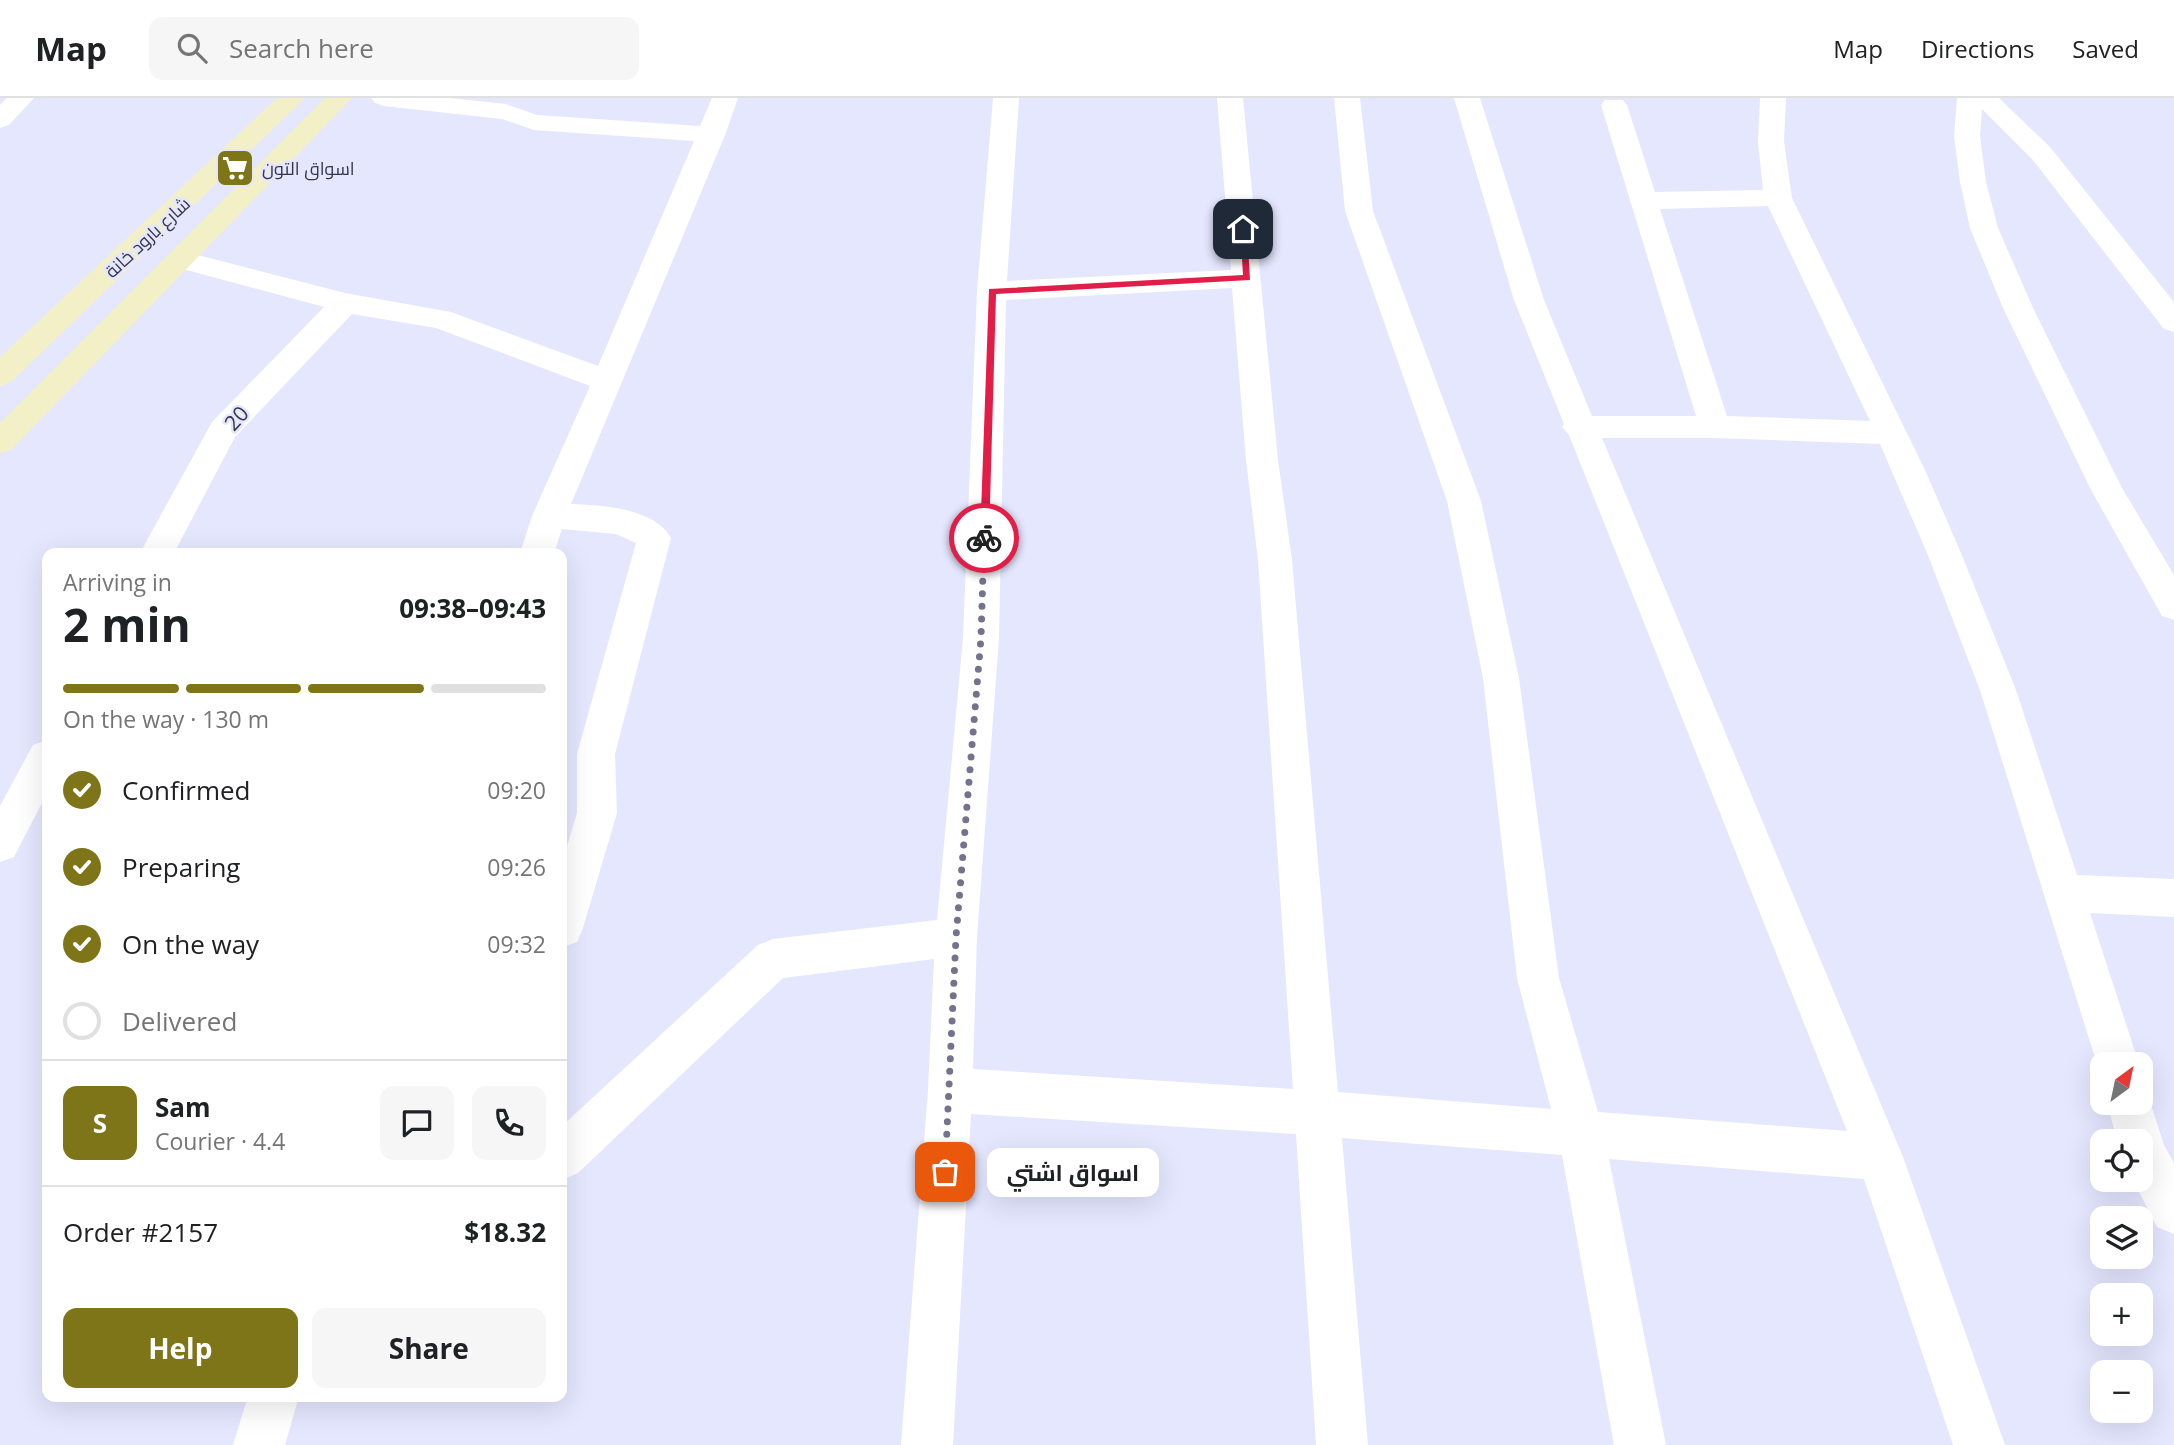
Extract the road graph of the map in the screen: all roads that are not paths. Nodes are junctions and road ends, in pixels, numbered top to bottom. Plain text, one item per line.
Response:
1 (21, 98) edge
2 (292, 98) edge
3 (339, 98) edge
4 (384, 98) edge
5 (726, 98) edge
6 (1006, 98) edge
7 (1230, 98) edge
8 (1347, 98) edge
9 (1467, 98) edge
10 (1773, 98) edge
11 (1970, 98) edge
12 (1985, 98) edge
13 (1614, 105) dead end
14 (521, 106) edge
15 (0, 120) edge
16 (712, 135) junction
17 (222, 165) junction
18 (267, 172) junction
19 (1778, 198) junction
20 (1644, 201) junction
21 (182, 260) junction
22 (1247, 278) junction
23 (992, 291) junction
24 (345, 303) junction
25 (2174, 321) edge
26 (1, 373) edge
27 (607, 382) junction
28 (1578, 427) junction
29 (1715, 427) junction
30 (1890, 433) junction
31 (0, 442) edge
32 (549, 516) junction
33 (160, 548) edge
34 (539, 548) edge
35 (2174, 606) edge
36 (42, 765) edge
37 (0, 844) edge
38 (2064, 893) junction
39 (2174, 898) edge
40 (567, 912) edge
41 (956, 937) junction
42 (2113, 1052) edge
43 (950, 1090) junction
44 (1317, 1112) junction
45 (2133, 1115) edge
46 (1581, 1134) junction
47 (567, 1152) edge
48 (1880, 1157) junction
49 (2174, 1210) edge
50 (272, 1402) edge
51 (259, 1445) edge
52 (928, 1445) edge
53 (1342, 1445) edge
54 (1640, 1445) edge
55 (1979, 1445) edge

1 - 15 street
2 - 17 main road, شارع بارود خانة
3 - 18 main road, شارع بارود خانة
4 - 14 street
5 - 16 street
6 - 23 street
7 - 22 street
8 - 46 street
9 - 28 street
10 - 19 street
11 - 35 street
12 - 25 street
13 - 20 street
14 - 16 street
16 - 27 street
17 - 18 main road
17 - 26 main road, شارع بارود خانة
18 - 21 main road, شارع بارود خانة
19 - 20 street
19 - 30 street
20 - 29 street
21 - 24 street
21 - 31 main road, شارع بارود خانة
22 - 23 street
22 - 44 street
23 - 41 street
24 - 27 street
24 - 33 street, 20
27 - 32 street
28 - 29 street
28 - 48 street
29 - 30 street
30 - 38 street
32 - 34 street
32 - 40 street
36 - 37 street
38 - 39 street
38 - 42 street
41 - 43 street
41 - 47 street
43 - 44 street
43 - 52 street
44 - 46 street
44 - 53 street
45 - 49 street
46 - 48 street
46 - 54 street
48 - 55 street
50 - 51 street

